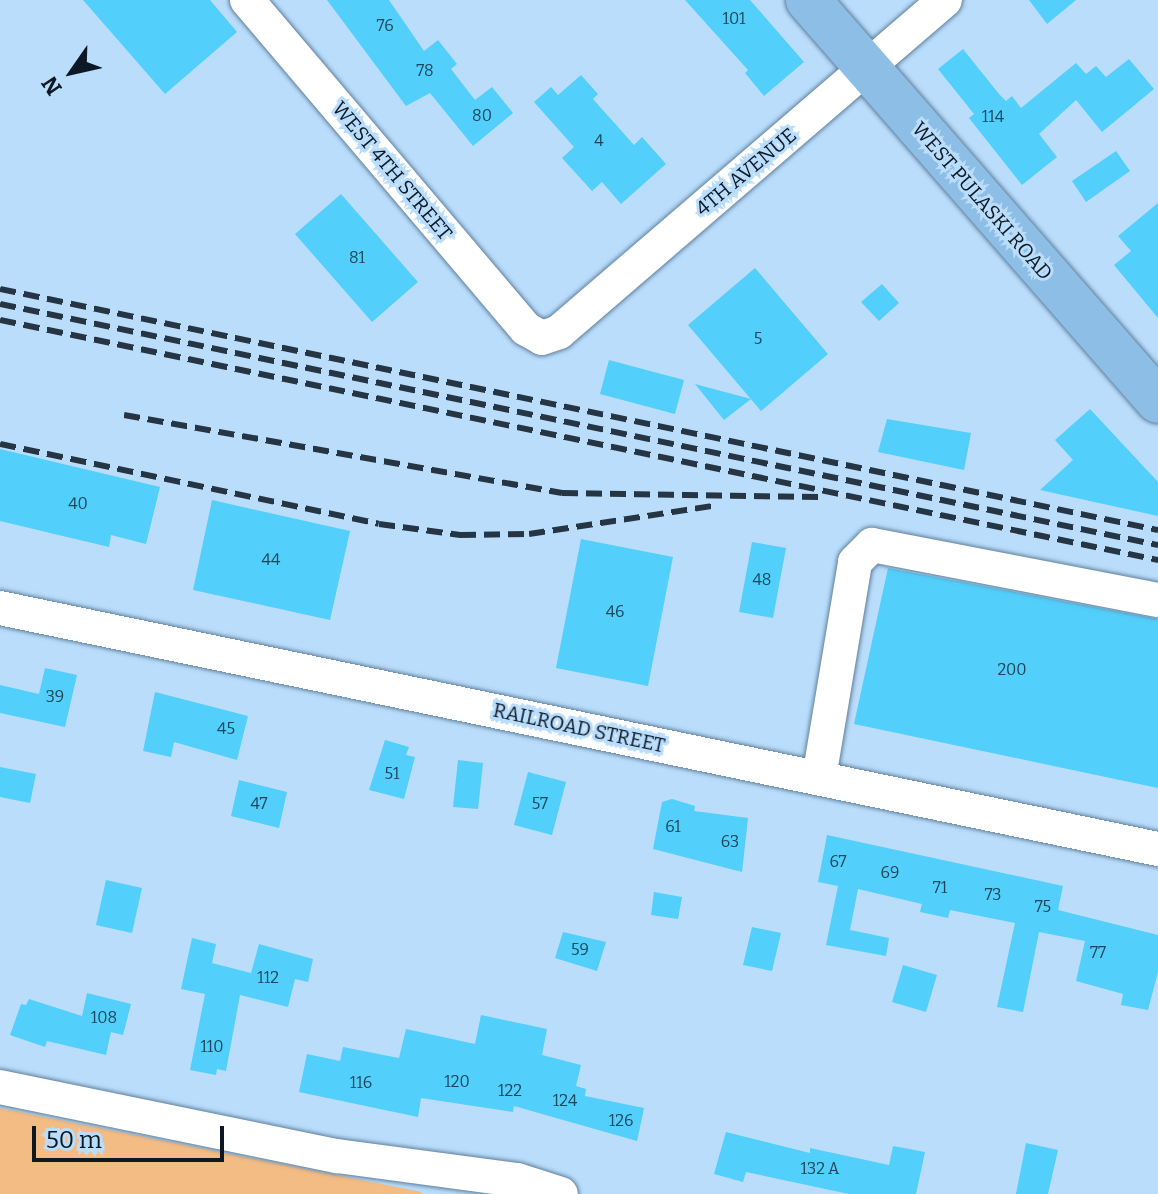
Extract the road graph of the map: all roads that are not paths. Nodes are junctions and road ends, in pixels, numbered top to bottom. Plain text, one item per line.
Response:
1 (247, 0) edge
2 (808, 0) edge
3 (945, 0) edge
4 (866, 69) junction
5 (542, 338) joint
6 (1158, 401) edge
7 (1158, 600) edge
8 (0, 608) edge
9 (819, 778) junction
10 (1158, 849) edge
11 (0, 1087) edge
12 (561, 1194) edge

1 - 5 street, WEST 4TH STREET
2 - 4 main road, WEST PULASKI ROAD
3 - 4 street, 4TH AVENUE
4 - 5 street, 4TH AVENUE
4 - 6 main road, WEST PULASKI ROAD
7 - 9 street
8 - 9 street, RAILROAD STREET
9 - 10 street, RAILROAD STREET
11 - 12 street

